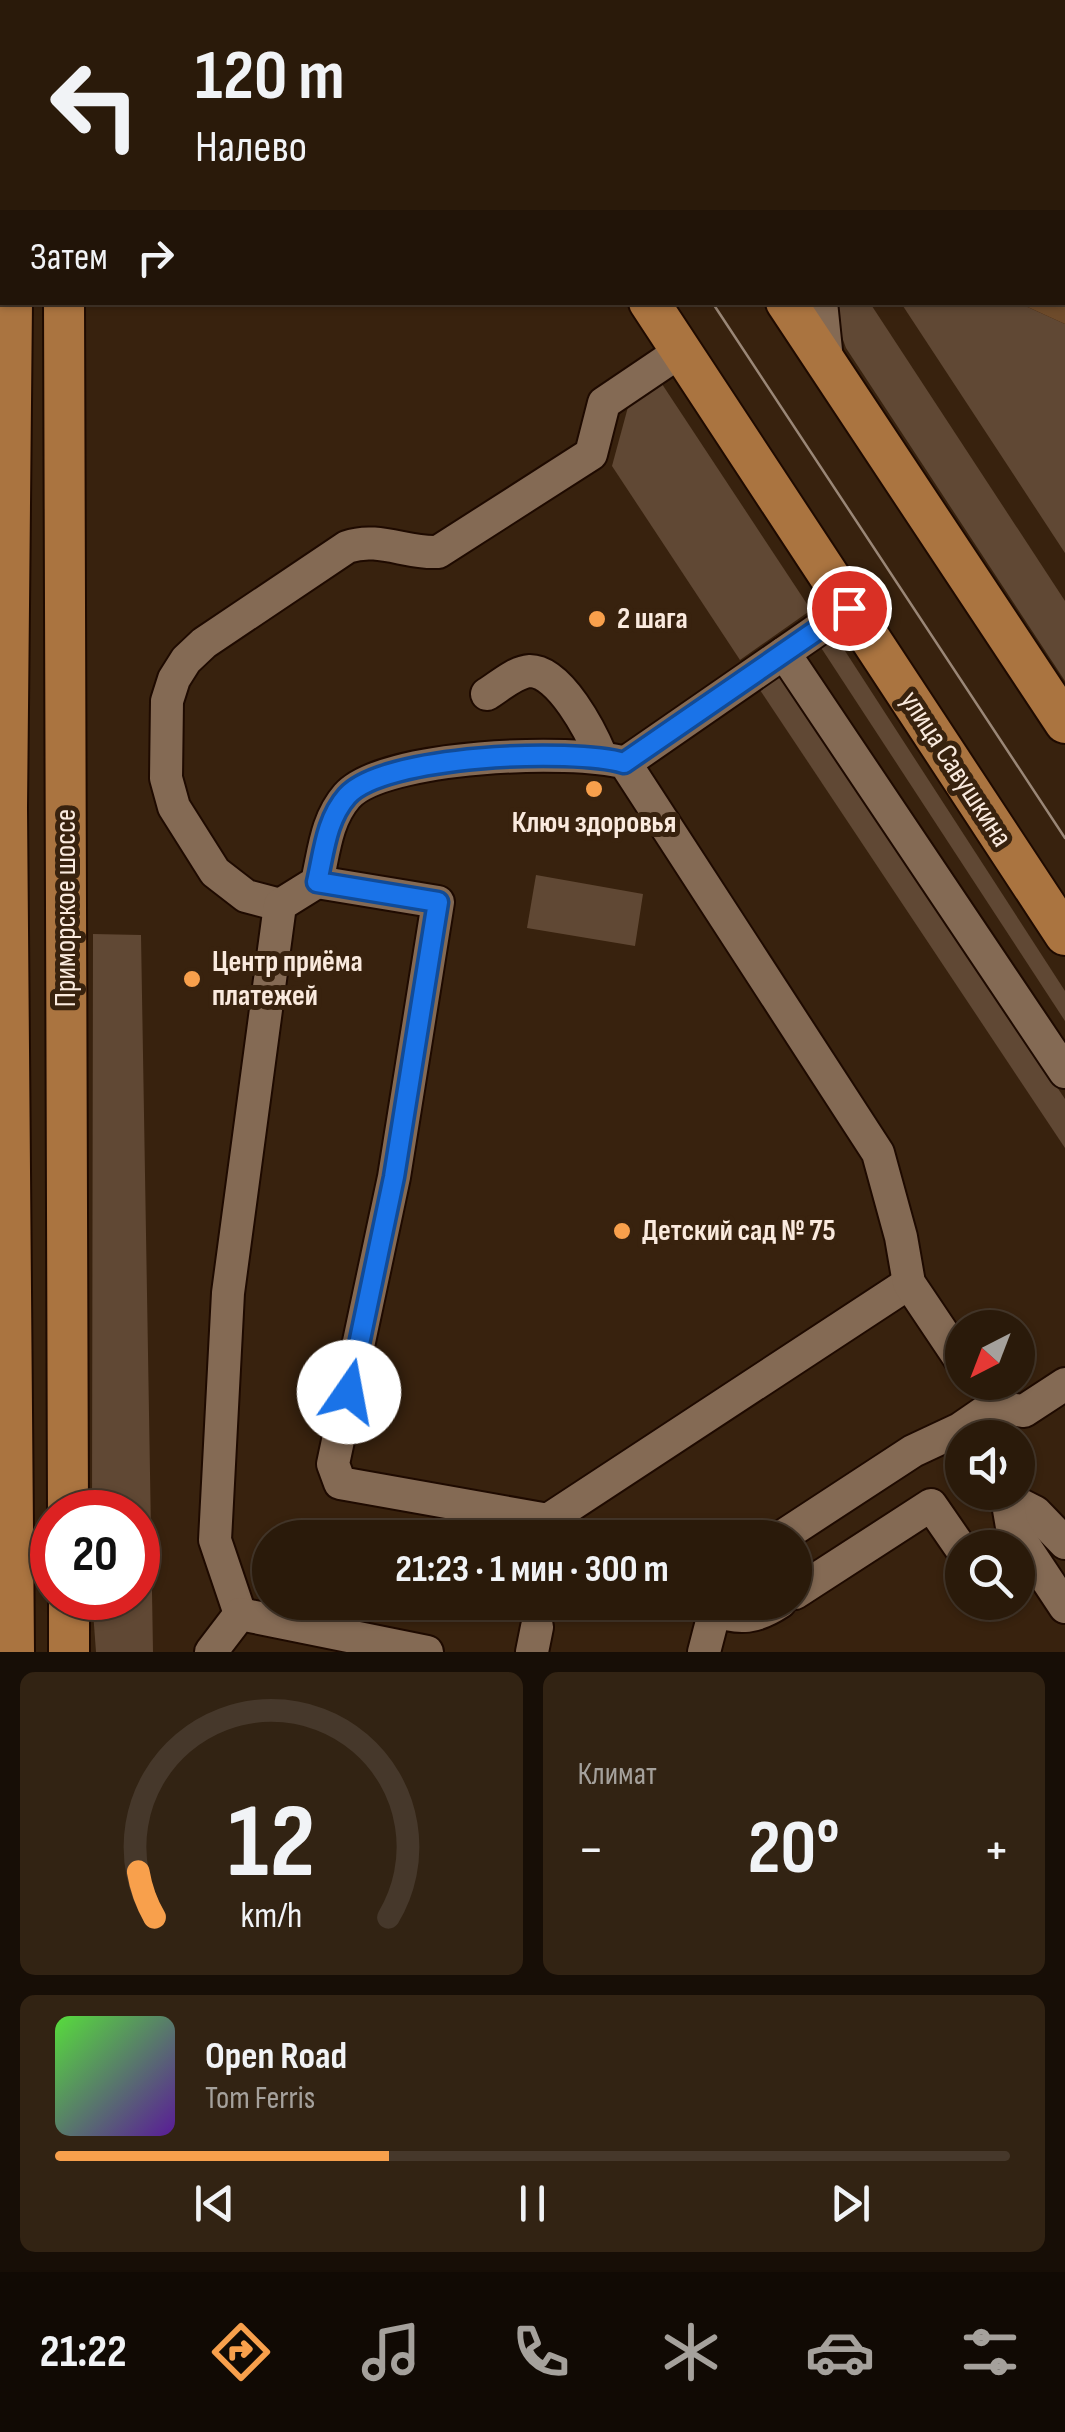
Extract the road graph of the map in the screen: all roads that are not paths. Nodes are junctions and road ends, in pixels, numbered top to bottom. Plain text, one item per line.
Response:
1 (12, 305) edge
2 (64, 305) edge
3 (651, 305) edge
4 (788, 305) edge
5 (822, 305) edge
6 (681, 351) junction
7 (827, 365) junction
8 (849, 608) junction
9 (784, 653) junction
10 (487, 694) dead end
11 (1065, 724) edge
12 (613, 759) junction
13 (3, 817) edge
14 (317, 882) junction
15 (280, 906) junction
16 (1065, 935) edge
17 (1065, 1072) edge
18 (910, 1282) junction
19 (945, 1336) edge
20 (1065, 1384) edge
21 (996, 1400) edge
22 (945, 1439) edge
23 (913, 1451) junction
24 (68, 1490) edge
25 (0, 1498) edge
26 (931, 1505) junction
27 (1008, 1510) edge
28 (1032, 1510) edge
29 (511, 1520) edge
30 (564, 1520) edge
31 (808, 1520) edge
32 (948, 1530) edge
33 (1065, 1543) edge
34 (812, 1581) edge
35 (14, 1584) junction
36 (1065, 1606) edge
37 (240, 1614) junction
38 (69, 1620) edge
39 (712, 1620) edge
40 (14, 1652) edge
41 (69, 1652) edge
42 (212, 1652) edge
43 (428, 1652) edge
44 (704, 1652) edge

1 - 13 main road, Приморское шоссе
2 - 24 main road, Приморское шоссе
3 - 6 main road, улица Савушкина
4 - 7 main road
5 - 7 street
6 - 8 main road, улица Савушкина
6 - 15 street
7 - 11 main road
8 - 9 street
8 - 16 main road, улица Савушкина
9 - 12 street
9 - 17 street
10 - 12 street
12 - 14 street
12 - 18 street
13 - 35 main road, Приморское шоссе
14 - 15 street
14 - 29 street
15 - 37 street
18 - 19 street
18 - 30 street
20 - 21 street
22 - 23 street
23 - 26 street
23 - 31 street
25 - 35 main road
26 - 32 street
26 - 34 street
27 - 36 street
28 - 33 street
35 - 40 main road, Приморское шоссе
37 - 42 street
37 - 43 street
38 - 41 main road
39 - 44 street

